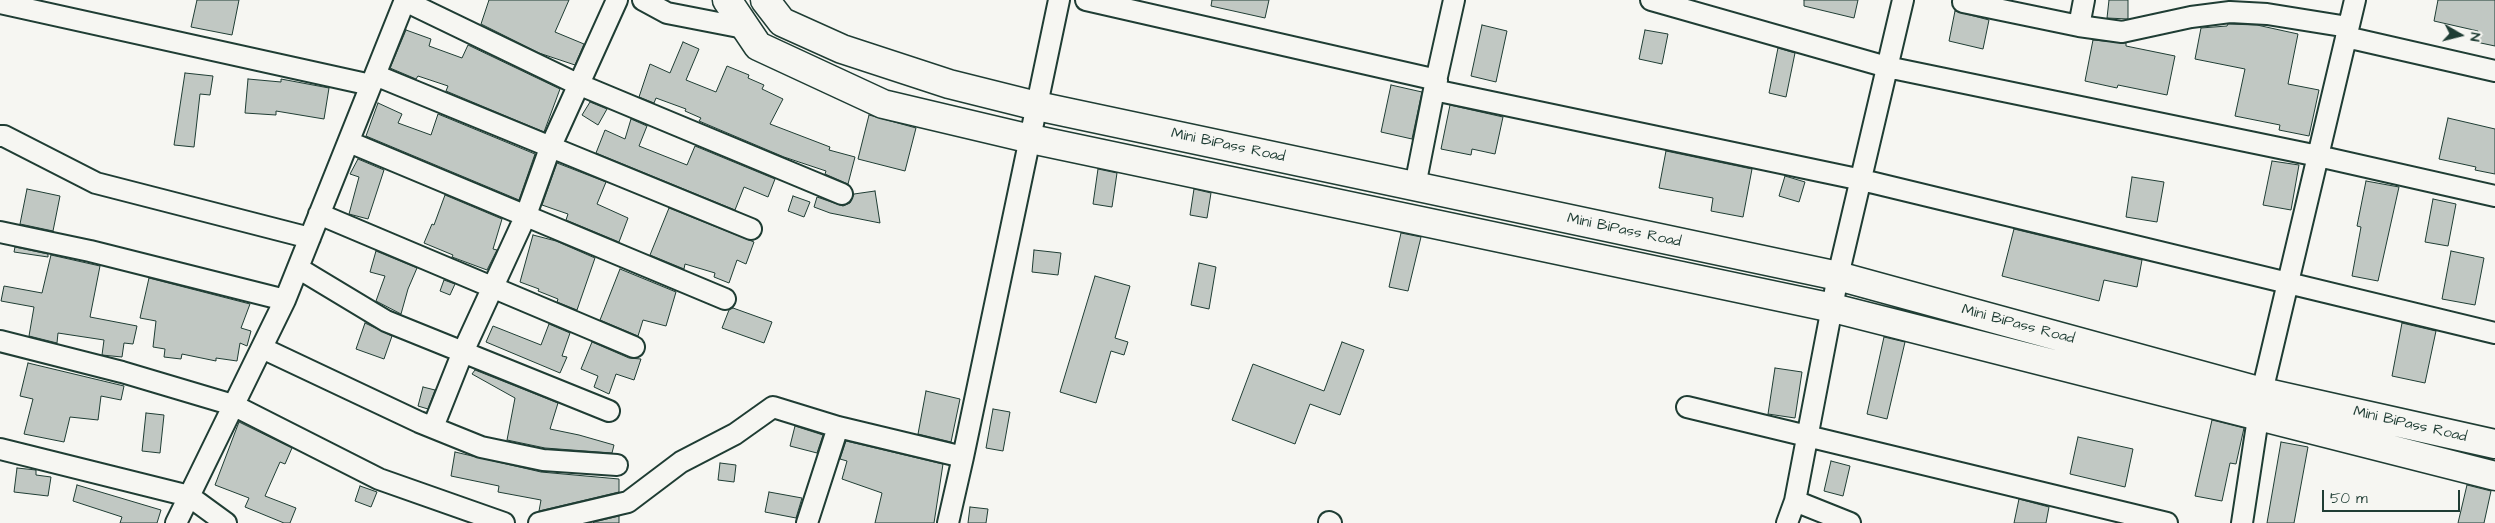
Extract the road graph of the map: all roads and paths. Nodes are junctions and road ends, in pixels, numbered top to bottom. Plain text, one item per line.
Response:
1 (405, 0) edge
2 (617, 0) edge
3 (643, 0) edge
4 (727, 0) edge
5 (765, 0) edge
6 (1059, 0) edge
7 (1086, 0) edge
8 (1454, 0) edge
9 (1651, 0) edge
10 (1903, 0) edge
11 (2084, 0) edge
12 (2355, 0) edge
13 (1963, 2) dead end
14 (0, 4) edge
15 (2032, 8) edge
16 (2079, 26) junction
17 (744, 28) junction
18 (2347, 32) junction
19 (1887, 68) junction
20 (2495, 72) edge
21 (373, 80) junction
22 (578, 84) junction
23 (1435, 85) junction
24 (1038, 106) junction
25 (0, 136) edge
26 (1031, 139) junction
27 (349, 142) junction
28 (550, 148) junction
29 (2318, 156) junction
30 (1862, 180) junction
31 (1415, 186) junction
32 (842, 194) dead end
33 (2495, 196) edge
34 (319, 214) junction
35 (526, 215) junction
36 (751, 229) dead end
37 (0, 232) edge
38 (310, 238) junction
39 (298, 268) junction
40 (1838, 276) junction
41 (2288, 282) junction
42 (494, 286) junction
43 (725, 299) dead end
44 (285, 300) junction
45 (1833, 308) junction
46 (2495, 333) edge
47 (0, 341) edge
48 (634, 347) dead end
49 (262, 348) junction
50 (462, 354) junction
51 (2260, 404) junction
52 (233, 405) junction
53 (1687, 408) dead end
54 (610, 412) dead end
55 (433, 427) junction
56 (838, 427) junction
57 (1807, 437) junction
58 (2495, 444) edge
59 (0, 449) edge
60 (963, 457) junction
61 (617, 464) dead end
62 (2495, 476) edge
63 (189, 496) junction
64 (1795, 501) junction
65 (176, 523) edge
66 (226, 523) edge
67 (502, 523) edge
68 (539, 523) edge
69 (807, 523) edge
70 (948, 523) edge
71 (1787, 523) edge
72 (1850, 523) edge
73 (2167, 523) edge
74 (2242, 523) edge

1 - 21 street
1 - 22 street
2 - 22 street
3 - 17 street
4 - 17 street
5 - 24 street, Mini BiPass Road
6 - 24 street
7 - 23 street
8 - 23 street
9 - 19 street
10 - 19 street
11 - 16 street
12 - 18 street
13 - 15 street
14 - 21 street
15 - 16 street
16 - 18 street
17 - 26 street
18 - 20 street
18 - 29 street
19 - 29 street
19 - 30 street
21 - 27 street
21 - 28 street
22 - 28 street
22 - 32 street
23 - 30 street
23 - 31 street
24 - 26 street
24 - 31 street, Mini BiPass Road
25 - 38 street
26 - 45 street
26 - 60 street
27 - 34 street
27 - 35 street
28 - 35 street
28 - 36 street
29 - 33 street
29 - 41 street
30 - 40 street
30 - 41 street
31 - 40 street, Mini BiPass Road
34 - 38 street
34 - 42 street
35 - 42 street
35 - 43 street
37 - 44 street
38 - 39 street
39 - 44 street
39 - 50 street
40 - 45 street
40 - 51 street, Mini BiPass Road
41 - 46 street
41 - 51 street
42 - 48 street
42 - 50 street
44 - 49 street
45 - 51 street
45 - 57 street
47 - 52 street
49 - 52 street
49 - 55 street
50 - 54 street
50 - 55 street
51 - 58 street, Mini BiPass Road
51 - 62 street
51 - 74 street
52 - 63 street
52 - 67 street
53 - 57 street
55 - 61 street
56 - 60 street
56 - 68 street
56 - 69 street
57 - 64 street
57 - 73 street
59 - 63 street
60 - 70 street
63 - 65 street
63 - 66 street
64 - 71 street
64 - 72 street

